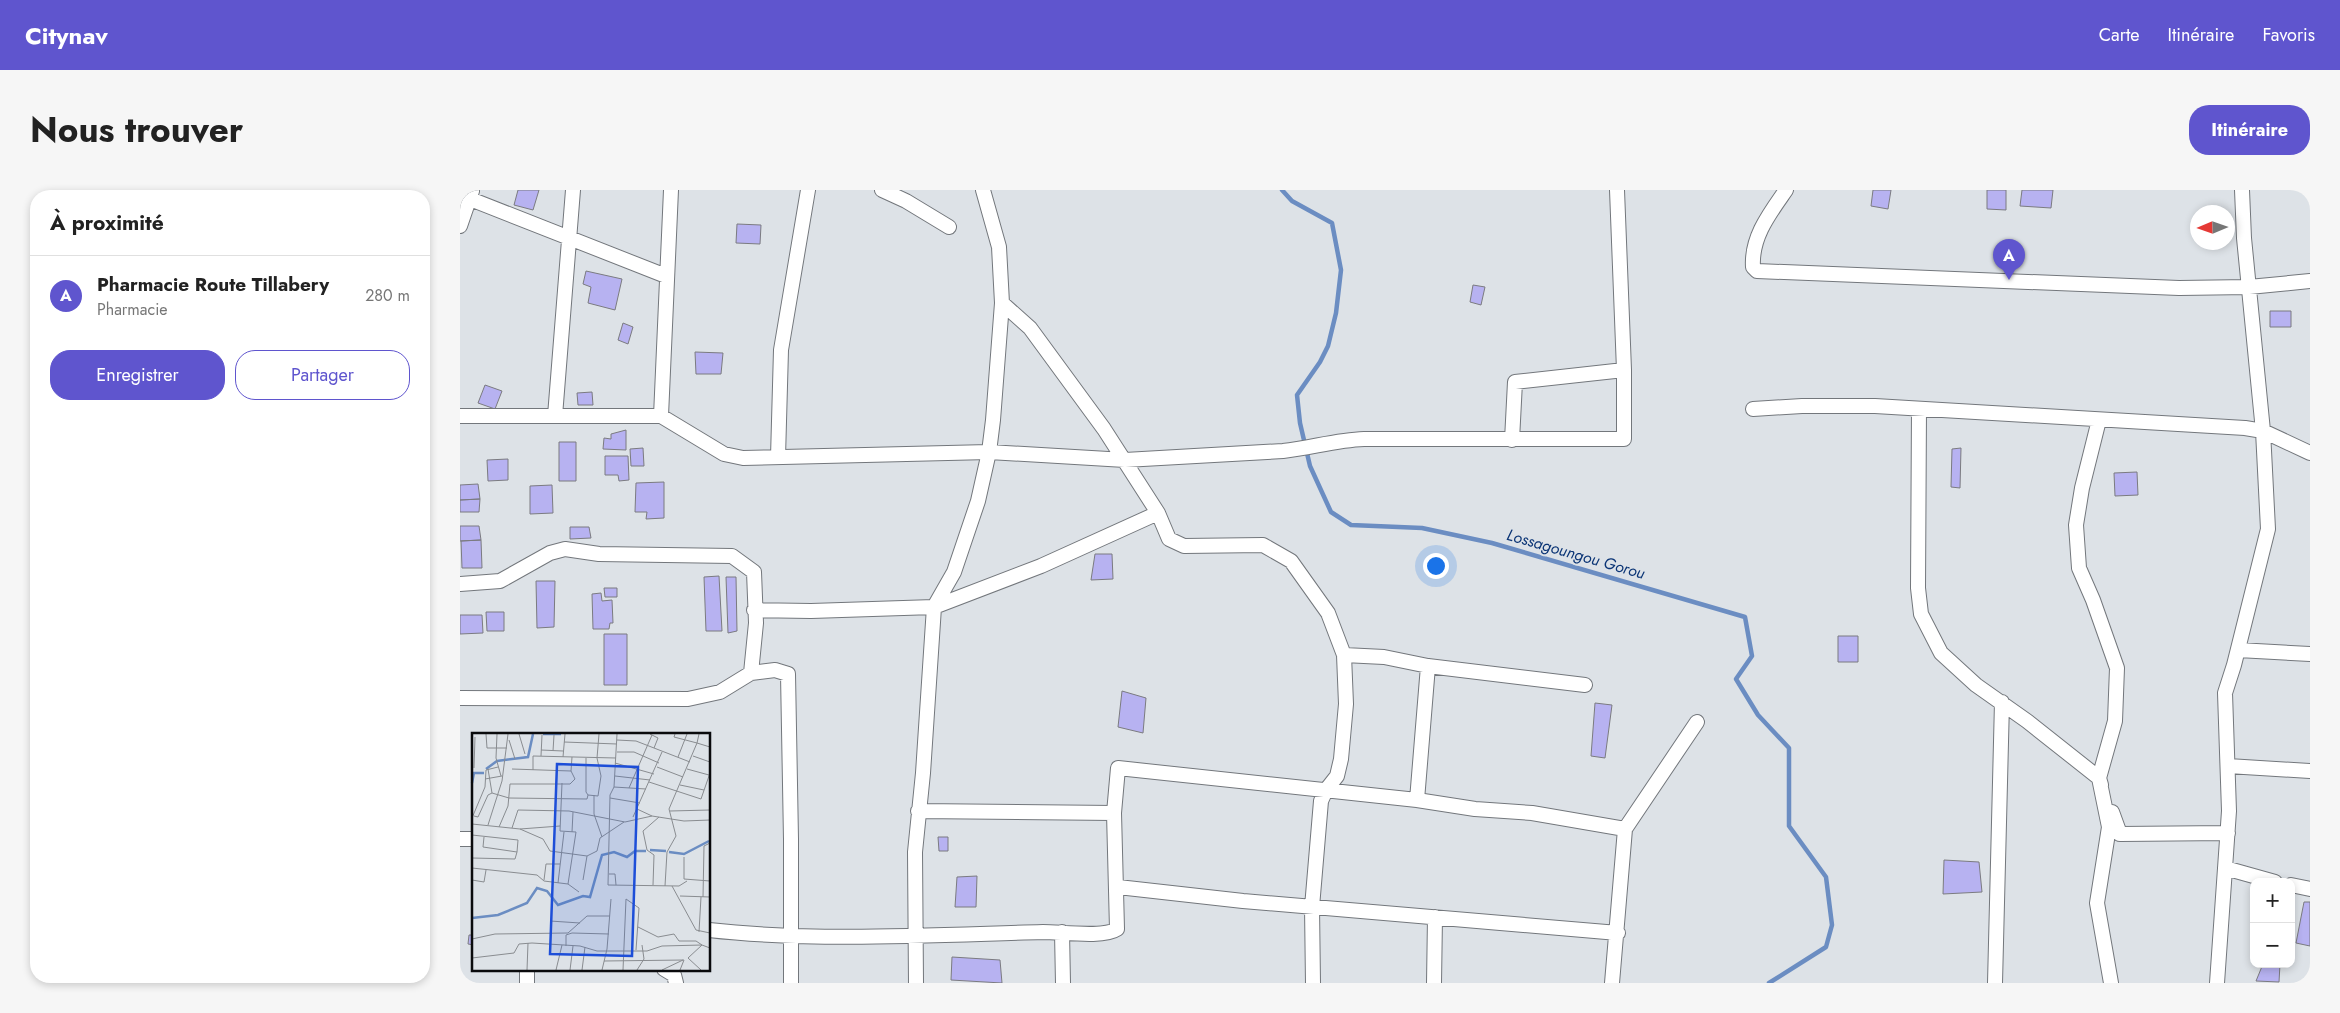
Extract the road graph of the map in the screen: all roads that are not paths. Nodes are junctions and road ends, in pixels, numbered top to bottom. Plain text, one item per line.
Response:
1 (573, 190) edge
2 (671, 190) edge
3 (808, 190) edge
4 (882, 190) edge
5 (983, 190) edge
6 (1617, 190) edge
7 (1786, 190) edge
8 (2242, 190) edge
9 (468, 194) edge
10 (460, 226) edge
11 (949, 227) dead end
12 (568, 237) junction
13 (666, 276) junction
14 (2310, 281) edge
15 (2249, 286) junction
16 (1002, 303) junction
17 (1624, 370) junction
18 (1752, 409) dead end
19 (1919, 409) junction
20 (460, 416) edge
21 (555, 416) junction
22 (661, 416) junction
23 (2099, 420) junction
24 (2262, 431) junction
25 (1512, 440) junction
26 (989, 452) junction
27 (2310, 454) edge
28 (778, 457) junction
29 (1125, 460) junction
30 (1158, 514) junction
31 (460, 584) edge
32 (934, 607) junction
33 (754, 610) junction
34 (2238, 650) junction
35 (2310, 654) edge
36 (1344, 655) junction
37 (1428, 666) junction
38 (751, 673) junction
39 (1585, 685) dead end
40 (460, 698) edge
41 (2002, 702) junction
42 (1697, 722) dead end
43 (2228, 766) junction
44 (2310, 771) edge
45 (2099, 778) junction
46 (1326, 790) junction
47 (1417, 800) junction
48 (918, 811) junction
49 (1114, 813) junction
50 (1626, 829) junction
51 (2228, 833) junction
52 (2224, 868) junction
53 (2261, 878) edge
54 (2295, 886) edge
55 (1118, 887) junction
56 (2310, 889) edge
57 (1312, 907) junction
58 (1435, 917) junction
59 (710, 930) edge
60 (1062, 932) junction
61 (1618, 933) junction
62 (792, 935) junction
63 (915, 935) junction
64 (527, 970) edge
65 (666, 970) edge
66 (527, 983) edge
67 (676, 983) edge
68 (791, 983) edge
69 (916, 983) edge
70 (1063, 983) edge
71 (1314, 983) edge
72 (1434, 983) edge
73 (1612, 983) edge
74 (1995, 983) edge
75 (2112, 983) edge
76 (2217, 983) edge

1 - 12 street
2 - 13 street
3 - 28 street
4 - 11 street
5 - 16 street
6 - 17 street
7 - 15 street
8 - 15 street
9 - 10 street
9 - 12 street
12 - 13 street
12 - 21 street
13 - 22 street
14 - 15 street
15 - 24 street
16 - 26 street
16 - 29 street
17 - 25 street
17 - 25 street
18 - 19 street
19 - 23 street
19 - 41 street
20 - 21 street
21 - 22 street
22 - 28 street
23 - 24 street
23 - 45 street
24 - 27 street
24 - 34 street
25 - 29 street
26 - 28 street
26 - 29 street
26 - 32 street
29 - 30 street
30 - 32 street
30 - 36 street
31 - 33 street
32 - 33 street
32 - 48 street
33 - 38 street
34 - 35 street
34 - 43 street
36 - 37 street
36 - 46 street
37 - 39 street
37 - 47 street
38 - 40 street
38 - 62 street
41 - 45 street
41 - 74 street
42 - 50 street
43 - 44 street
43 - 51 street
45 - 51 street
45 - 75 street
46 - 47 street
46 - 49 street
46 - 57 street
47 - 50 street
48 - 49 street
48 - 63 street
49 - 55 street
50 - 61 street
51 - 52 street
52 - 53 street
52 - 76 street
54 - 56 street
55 - 57 street
55 - 60 street
57 - 58 street
57 - 71 street
58 - 61 street
58 - 72 street
59 - 62 street
60 - 63 street
60 - 70 street
61 - 73 street
62 - 63 street
62 - 68 street
63 - 69 street
64 - 66 street
65 - 67 street

